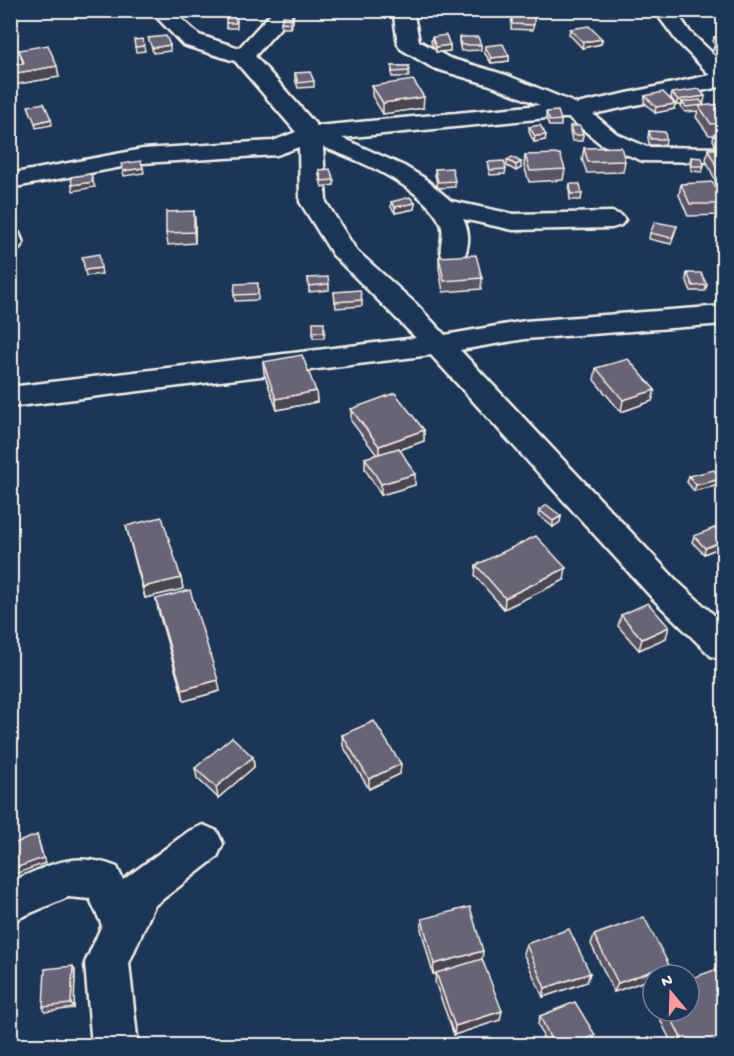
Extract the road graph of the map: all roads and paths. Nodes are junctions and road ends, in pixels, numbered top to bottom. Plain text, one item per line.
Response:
1 (160, 10) edge
2 (286, 10) edge
3 (403, 10) edge
4 (664, 10) edge
5 (243, 56) junction
6 (723, 78) edge
7 (575, 111) junction
8 (311, 134) junction
9 (723, 154) edge
10 (10, 181) edge
11 (442, 207) junction
12 (612, 220) dead end
13 (453, 254) edge
14 (723, 315) edge
15 (438, 345) junction
16 (10, 397) edge
17 (723, 646) edge
18 (203, 844) dead end
19 (10, 902) edge
20 (124, 925) junction
21 (115, 1046) edge

1 - 5 street
2 - 5 street
3 - 7 street
4 - 6 street
5 - 8 street
6 - 7 street
7 - 8 street
7 - 9 street
8 - 10 street
8 - 11 street
8 - 15 street
11 - 12 street
11 - 13 street
14 - 15 street
15 - 16 street
15 - 17 street
18 - 20 street
19 - 20 street
20 - 21 street

